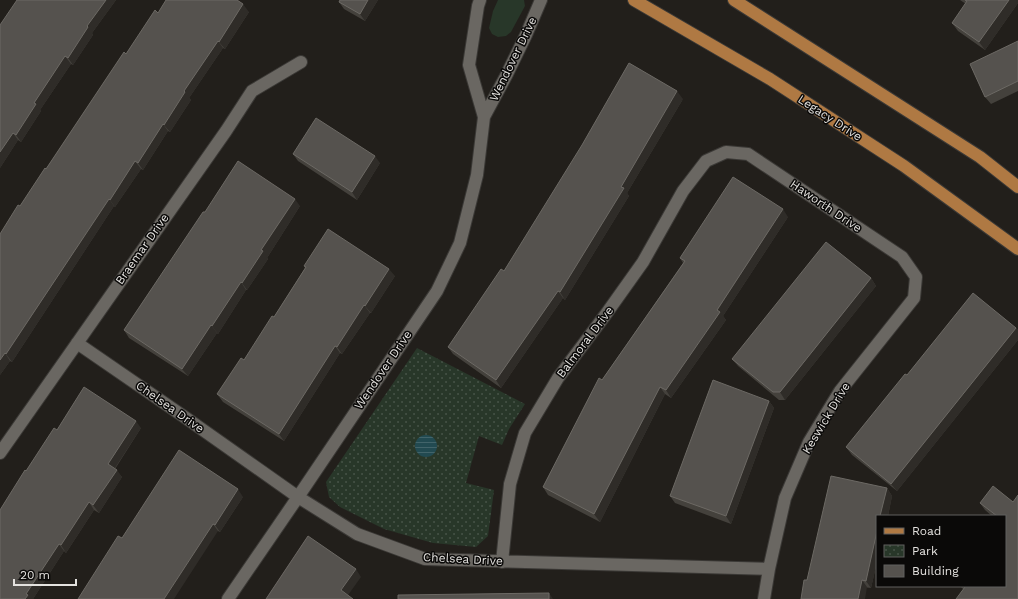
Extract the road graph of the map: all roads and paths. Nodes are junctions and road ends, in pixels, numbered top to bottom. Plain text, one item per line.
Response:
1 (480, 0) edge
2 (541, 0) edge
3 (634, 0) edge
4 (734, 0) edge
5 (301, 62) dead end
6 (484, 116) junction
7 (726, 152) joint
8 (1018, 187) edge
9 (1018, 249) edge
10 (916, 277) joint
11 (77, 343) junction
12 (0, 453) edge
13 (298, 497) junction
14 (502, 562) junction
15 (769, 569) junction
16 (228, 599) edge
17 (764, 599) edge

1 - 6 street, Wendover Drive
2 - 6 street, Wendover Drive
3 - 9 main road, Legacy Drive
4 - 8 main road
5 - 11 street, Braemar Drive
6 - 13 street, Wendover Drive
7 - 10 street, Haworth Drive
7 - 14 street, Balmoral Drive
10 - 15 street, Keswick Drive
11 - 12 street, Braemar Drive
11 - 13 street, Chelsea Drive
13 - 14 street, Chelsea Drive
13 - 16 street, Wendover Drive
14 - 15 street, Chelsea Drive
15 - 17 street, Keswick Drive

